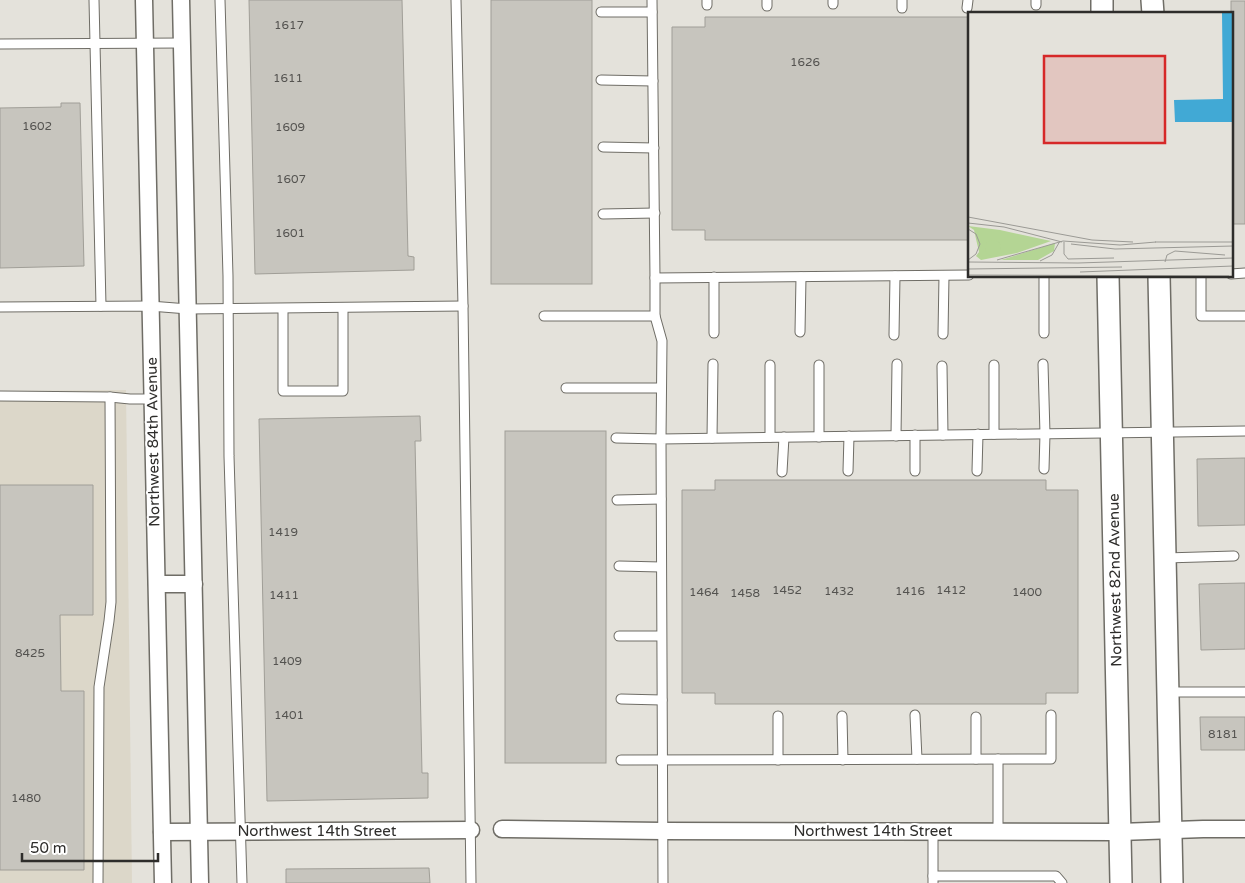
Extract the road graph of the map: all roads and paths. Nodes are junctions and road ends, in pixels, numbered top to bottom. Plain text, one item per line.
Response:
1 (94, 0) edge
2 (144, 0) edge
3 (181, 0) edge
4 (220, 0) edge
5 (456, 0) edge
6 (652, 0) edge
7 (601, 12) dead end
8 (652, 12) junction
9 (182, 43) junction
10 (0, 44) edge
11 (94, 44) junction
12 (145, 44) junction
13 (601, 80) dead end
14 (653, 81) junction
15 (603, 147) dead end
16 (654, 148) junction
17 (655, 213) junction
18 (603, 214) dead end
19 (1245, 273) edge
20 (1232, 274) edge
21 (968, 275) edge
22 (895, 276) junction
23 (944, 276) junction
24 (714, 277) junction
25 (802, 277) junction
26 (655, 278) junction
27 (1044, 278) edge
28 (1108, 278) edge
29 (1159, 278) edge
30 (1200, 278) edge
31 (101, 306) junction
32 (150, 306) junction
33 (463, 306) junction
34 (0, 307) edge
35 (343, 308) junction
36 (188, 309) junction
37 (229, 309) junction
38 (283, 309) junction
39 (544, 316) dead end
40 (655, 316) junction
41 (1245, 316) edge
42 (800, 332) dead end
43 (714, 333) dead end
44 (1044, 333) dead end
45 (894, 334) dead end
46 (943, 334) dead end
47 (713, 364) dead end
48 (897, 364) dead end
49 (1043, 364) dead end
50 (770, 365) dead end
51 (819, 365) dead end
52 (994, 365) dead end
53 (942, 366) dead end
54 (566, 388) dead end
55 (661, 388) junction
56 (0, 396) edge
57 (110, 396) junction
58 (152, 399) junction
59 (1245, 431) edge
60 (1162, 432) junction
61 (1112, 433) junction
62 (978, 434) junction
63 (994, 434) junction
64 (1045, 434) junction
65 (915, 435) junction
66 (943, 435) junction
67 (849, 436) junction
68 (896, 436) junction
69 (770, 437) junction
70 (784, 437) junction
71 (819, 437) junction
72 (616, 438) dead end
73 (712, 438) junction
74 (661, 439) junction
75 (1044, 468) dead end
76 (848, 471) dead end
77 (915, 471) dead end
78 (977, 471) dead end
79 (782, 472) dead end
80 (661, 499) junction
81 (617, 500) dead end
82 (1234, 556) dead end
83 (1165, 558) junction
84 (619, 566) dead end
85 (661, 567) junction
86 (157, 584) junction
87 (194, 584) junction
88 (619, 636) dead end
89 (661, 636) junction
90 (1168, 692) junction
91 (1245, 692) edge
92 (620, 699) dead end
93 (662, 700) junction
94 (915, 715) dead end
95 (1051, 715) dead end
96 (778, 716) dead end
97 (842, 716) dead end
98 (976, 717) dead end
99 (917, 759) junction
100 (976, 759) junction
101 (998, 759) junction
102 (620, 760) dead end
103 (662, 760) junction
104 (778, 760) junction
105 (843, 760) junction
106 (1245, 829) edge
107 (471, 830) junction
108 (502, 830) dead end
109 (1170, 830) junction
110 (241, 831) junction
111 (662, 831) junction
112 (933, 831) junction
113 (998, 831) junction
114 (162, 832) junction
115 (199, 832) junction
116 (1120, 832) junction
117 (933, 880) edge
118 (98, 883) edge
119 (163, 883) edge
120 (200, 883) edge
121 (242, 883) edge
122 (471, 883) edge
123 (663, 883) edge
124 (1062, 883) edge
125 (1122, 883) edge
126 (1172, 883) edge

1 - 11 lane
2 - 12 street, Northwest 84th Avenue
3 - 9 street
4 - 37 lane
5 - 33 lane
6 - 8 lane
7 - 8 lane
8 - 14 lane
9 - 12 lane
9 - 36 street
10 - 11 lane
11 - 12 lane
11 - 31 lane
12 - 32 street, Northwest 84th Avenue
13 - 14 lane
14 - 16 lane
15 - 16 lane
16 - 17 lane
17 - 18 lane
17 - 26 lane
19 - 20 lane
21 - 23 lane
22 - 23 lane
22 - 25 lane
22 - 45 lane
23 - 46 lane
24 - 25 lane
24 - 26 lane
24 - 43 lane
25 - 42 lane
26 - 40 lane
27 - 44 lane
28 - 61 street, Northwest 82nd Avenue
29 - 60 street
30 - 41 lane
31 - 32 lane
31 - 34 lane
32 - 36 lane
32 - 58 street, Northwest 84th Avenue
33 - 35 lane
33 - 107 lane
35 - 38 lane
35 - 38 lane
36 - 37 lane
36 - 87 street
37 - 38 lane
37 - 110 lane
39 - 40 lane
40 - 55 lane
47 - 73 lane
48 - 68 lane
49 - 64 lane
50 - 69 lane
51 - 71 lane
52 - 63 lane
53 - 66 lane
54 - 55 lane
55 - 74 lane
56 - 57 lane
57 - 58 lane
57 - 118 lane
58 - 86 street, Northwest 84th Avenue
59 - 60 lane
60 - 61 lane
60 - 83 street
61 - 64 lane
61 - 116 street, Northwest 82nd Avenue
62 - 63 lane
62 - 66 lane
62 - 78 lane
63 - 64 lane
64 - 75 lane
65 - 66 lane
65 - 68 lane
65 - 77 lane
67 - 68 lane
67 - 71 lane
67 - 76 lane
69 - 70 lane
69 - 73 lane
70 - 71 lane
70 - 79 lane
72 - 74 lane
73 - 74 lane
74 - 80 lane
80 - 81 lane
80 - 85 lane
82 - 83 lane
83 - 90 street
84 - 85 lane
85 - 89 lane
86 - 87 street
86 - 114 street, Northwest 84th Avenue
87 - 115 street
88 - 89 lane
89 - 93 lane
90 - 91 lane
90 - 109 street
92 - 93 lane
93 - 103 lane
94 - 99 lane
95 - 101 lane
96 - 104 lane
97 - 105 lane
98 - 100 lane
99 - 100 lane
99 - 105 lane
100 - 101 lane
101 - 113 lane
102 - 103 lane
103 - 104 lane
103 - 111 lane
104 - 105 lane
106 - 109 street, Northwest 14th Street
107 - 110 street, Northwest 14th Street
107 - 122 lane
108 - 111 street, Northwest 14th Street
109 - 116 street, Northwest 14th Street
109 - 126 street
110 - 115 street, Northwest 14th Street
110 - 121 lane
111 - 112 street, Northwest 14th Street
111 - 123 lane
112 - 113 street, Northwest 14th Street
112 - 117 lane
113 - 116 street, Northwest 14th Street
114 - 115 street, Northwest 14th Street
114 - 119 street, Northwest 84th Avenue
115 - 120 street
116 - 125 street, Northwest 82nd Avenue
117 - 124 lane

